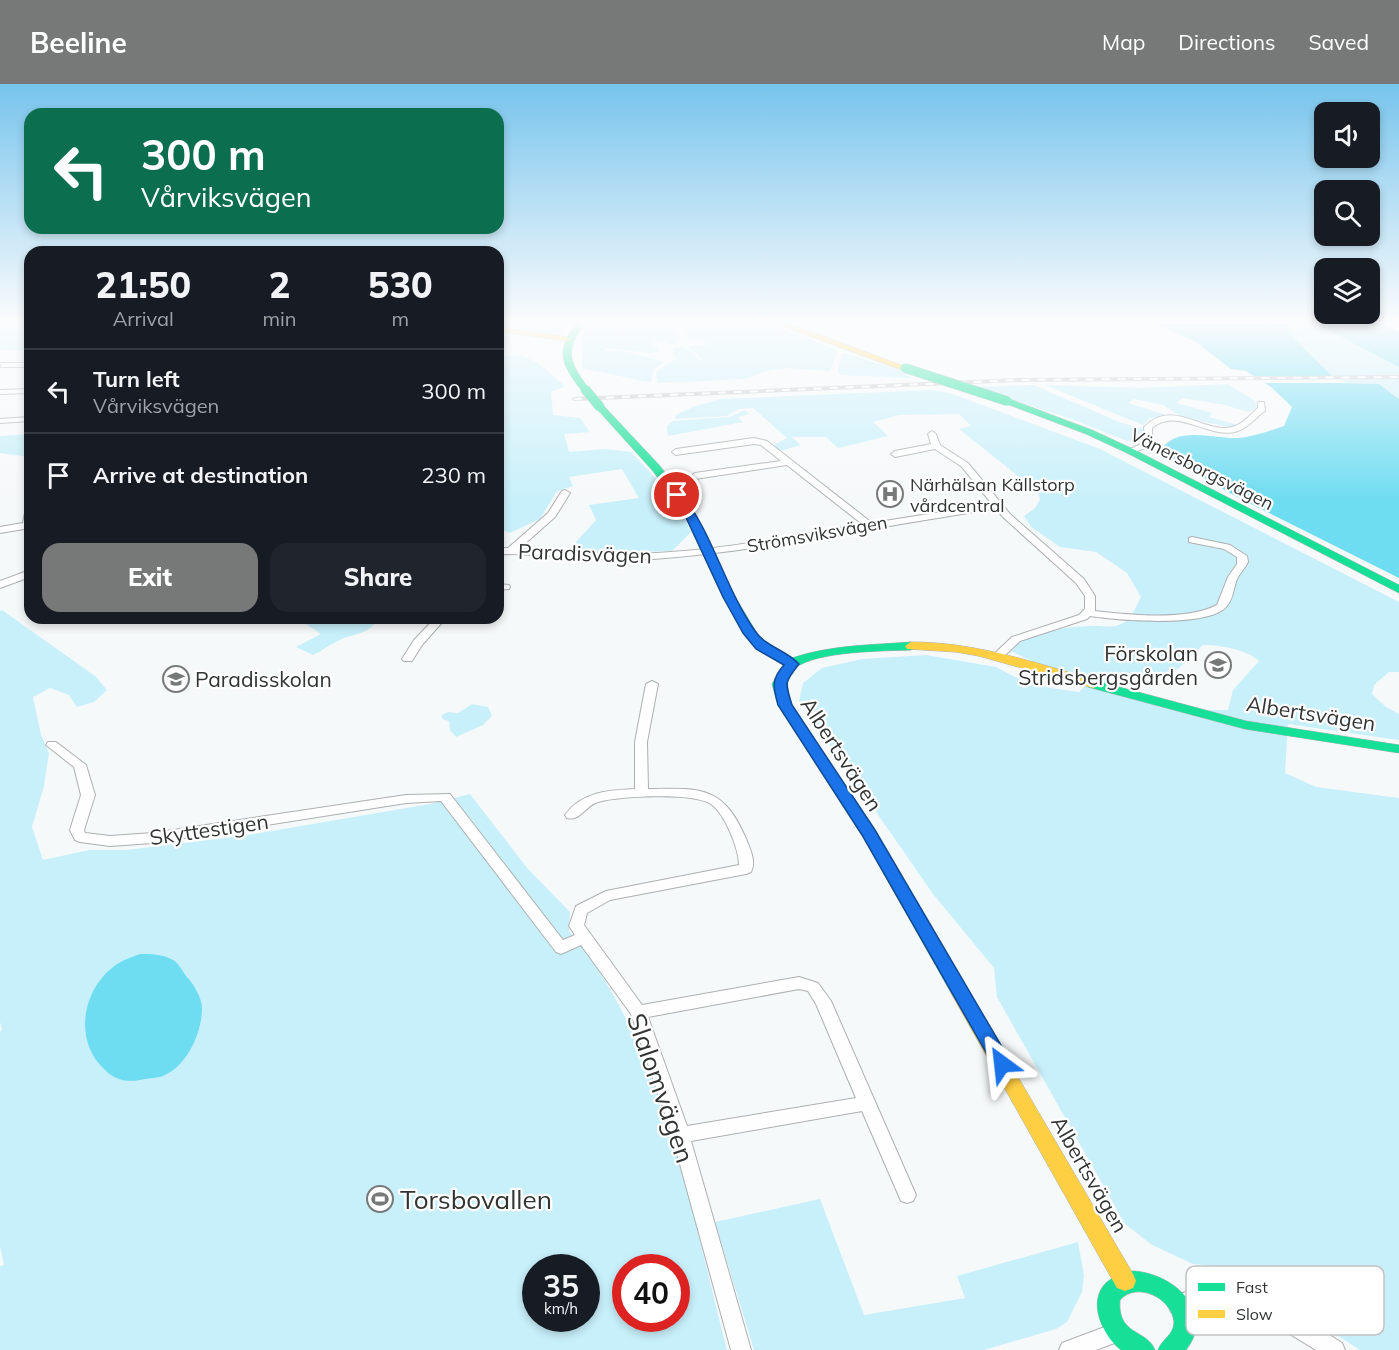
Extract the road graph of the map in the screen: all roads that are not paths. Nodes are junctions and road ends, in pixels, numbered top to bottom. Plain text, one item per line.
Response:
1 (580, 382) edge
2 (948, 382) edge
3 (0, 392) edge
4 (24, 392) edge
5 (1261, 404) dead end
6 (24, 419) edge
7 (0, 421) edge
8 (932, 434) dead end
9 (936, 446) junction
10 (676, 452) dead end
11 (1130, 452) junction
12 (896, 454) dead end
13 (790, 462) junction
14 (695, 476) dead end
15 (565, 493) dead end
16 (997, 506) junction
17 (869, 525) junction
18 (24, 526) edge
19 (0, 530) edge
20 (1192, 540) dead end
21 (504, 551) edge
22 (511, 551) junction
23 (707, 551) junction
24 (24, 575) edge
25 (0, 585) edge
26 (1399, 590) edge
27 (1088, 613) junction
28 (436, 624) edge
29 (997, 657) junction
30 (408, 659) dead end
31 (792, 664) junction
32 (652, 684) dead end
33 (52, 745) dead end
34 (1399, 749) edge
35 (642, 793) junction
36 (572, 815) dead end
37 (582, 938) junction
38 (638, 1012) junction
39 (868, 1102) junction
40 (681, 1135) junction
41 (908, 1195) dead end
42 (1125, 1281) junction
43 (1186, 1302) edge
44 (1178, 1305) junction
45 (1118, 1332) junction
46 (1308, 1335) edge
47 (741, 1350) edge
48 (1069, 1350) edge
49 (1144, 1350) edge
50 (1169, 1350) edge
51 (1335, 1350) edge

1 - 23 street, bridge
2 - 11 street, Vänersborgsvägen, bridge
3 - 4 street
5 - 11 street
6 - 7 street
8 - 9 street
9 - 12 street
9 - 16 street
10 - 13 street
11 - 26 street, Vänersborgsvägen
13 - 14 street
13 - 17 street
15 - 22 street
16 - 17 street, Strömsviksvägen
16 - 27 street
17 - 23 street, Strömsviksvägen
18 - 19 street
20 - 27 street
21 - 22 street, Paradisvägen
22 - 23 street, Paradisvägen
23 - 31 street
24 - 25 street
27 - 29 street
28 - 30 street
29 - 31 street, Albertsvägen
29 - 34 street, Albertsvägen
31 - 42 street, Albertsvägen
32 - 35 street
33 - 37 street, Skyttestigen
35 - 36 street
35 - 37 street
37 - 38 street, Slalomvägen
38 - 39 street
38 - 40 street, Slalomvägen
39 - 40 street
39 - 41 street
40 - 47 street, Slalomvägen
42 - 44 street
42 - 45 street
43 - 44 street
44 - 50 street
45 - 48 street
45 - 49 street
46 - 51 street

